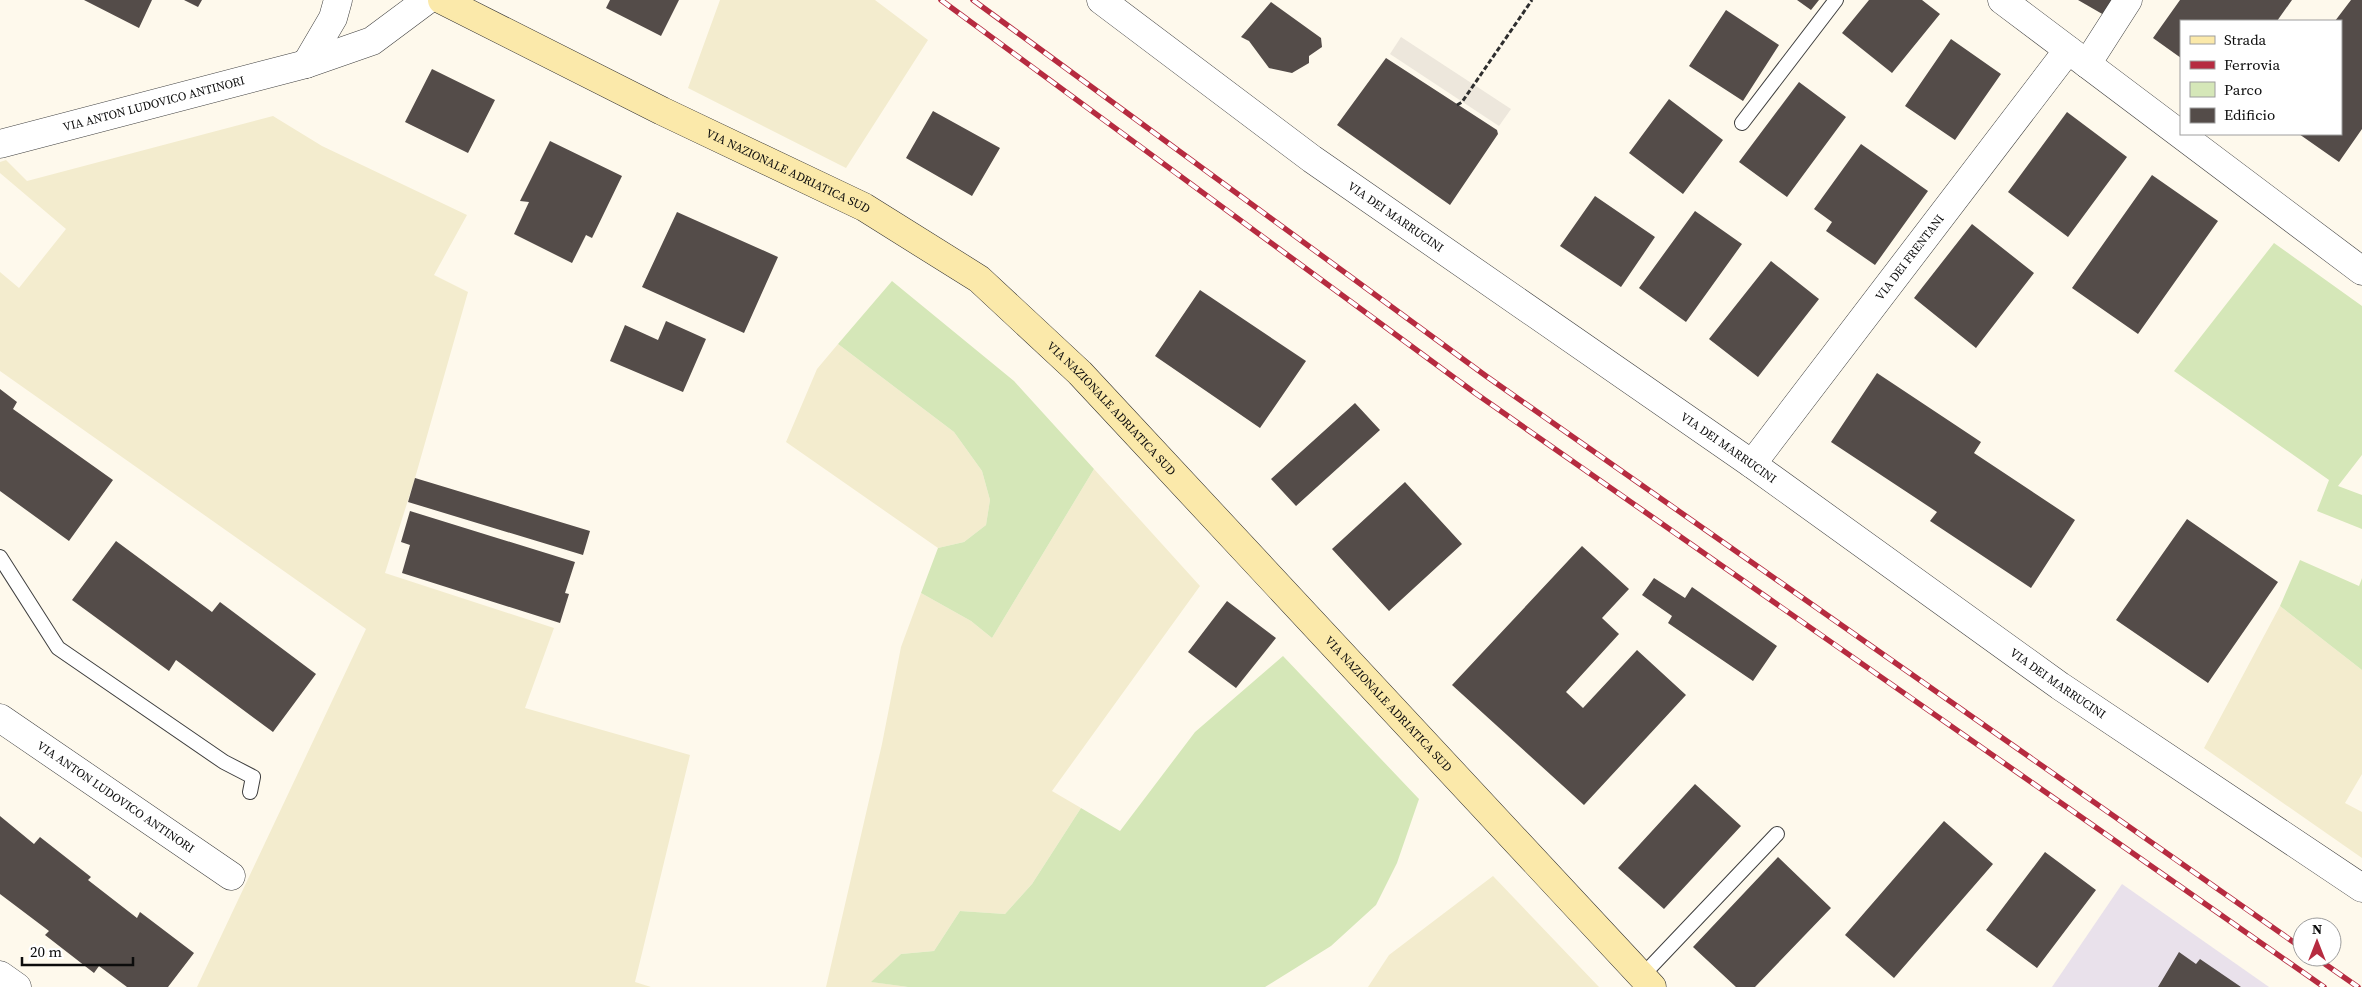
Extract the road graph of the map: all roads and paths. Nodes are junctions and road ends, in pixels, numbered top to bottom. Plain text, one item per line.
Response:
1 (338, 0) edge
2 (427, 0) edge
3 (442, 0) edge
4 (1101, 0) edge
5 (1532, 0) edge
6 (1836, 0) edge
7 (2002, 0) edge
8 (2128, 0) edge
9 (2077, 57) junction
10 (306, 64) junction
11 (1458, 105) dead end
12 (1742, 123) dead end
13 (2180, 134) edge
14 (2181, 135) edge
15 (0, 144) edge
16 (2362, 270) edge
17 (1752, 464) junction
18 (0, 557) edge
19 (0, 718) edge
20 (250, 792) dead end
21 (1777, 834) dead end
22 (231, 876) dead end
23 (2362, 888) edge
24 (0, 975) edge
25 (1646, 982) edge
26 (17, 987) edge

1 - 10 street
2 - 10 street, VIA ANTON LUDOVICO ANTINORI
3 - 25 main road, VIA NAZIONALE ADRIATICA SUD
4 - 17 street, VIA DEI MARRUCINI
5 - 11 path
6 - 12 lane
7 - 9 street
8 - 9 street, VIA DEI FRENTANI
9 - 13 street
9 - 17 street, VIA DEI FRENTANI
10 - 15 street, VIA ANTON LUDOVICO ANTINORI
14 - 16 street
17 - 23 street, VIA DEI MARRUCINI
18 - 20 lane
19 - 22 street, VIA ANTON LUDOVICO ANTINORI
21 - 25 lane
24 - 26 street

